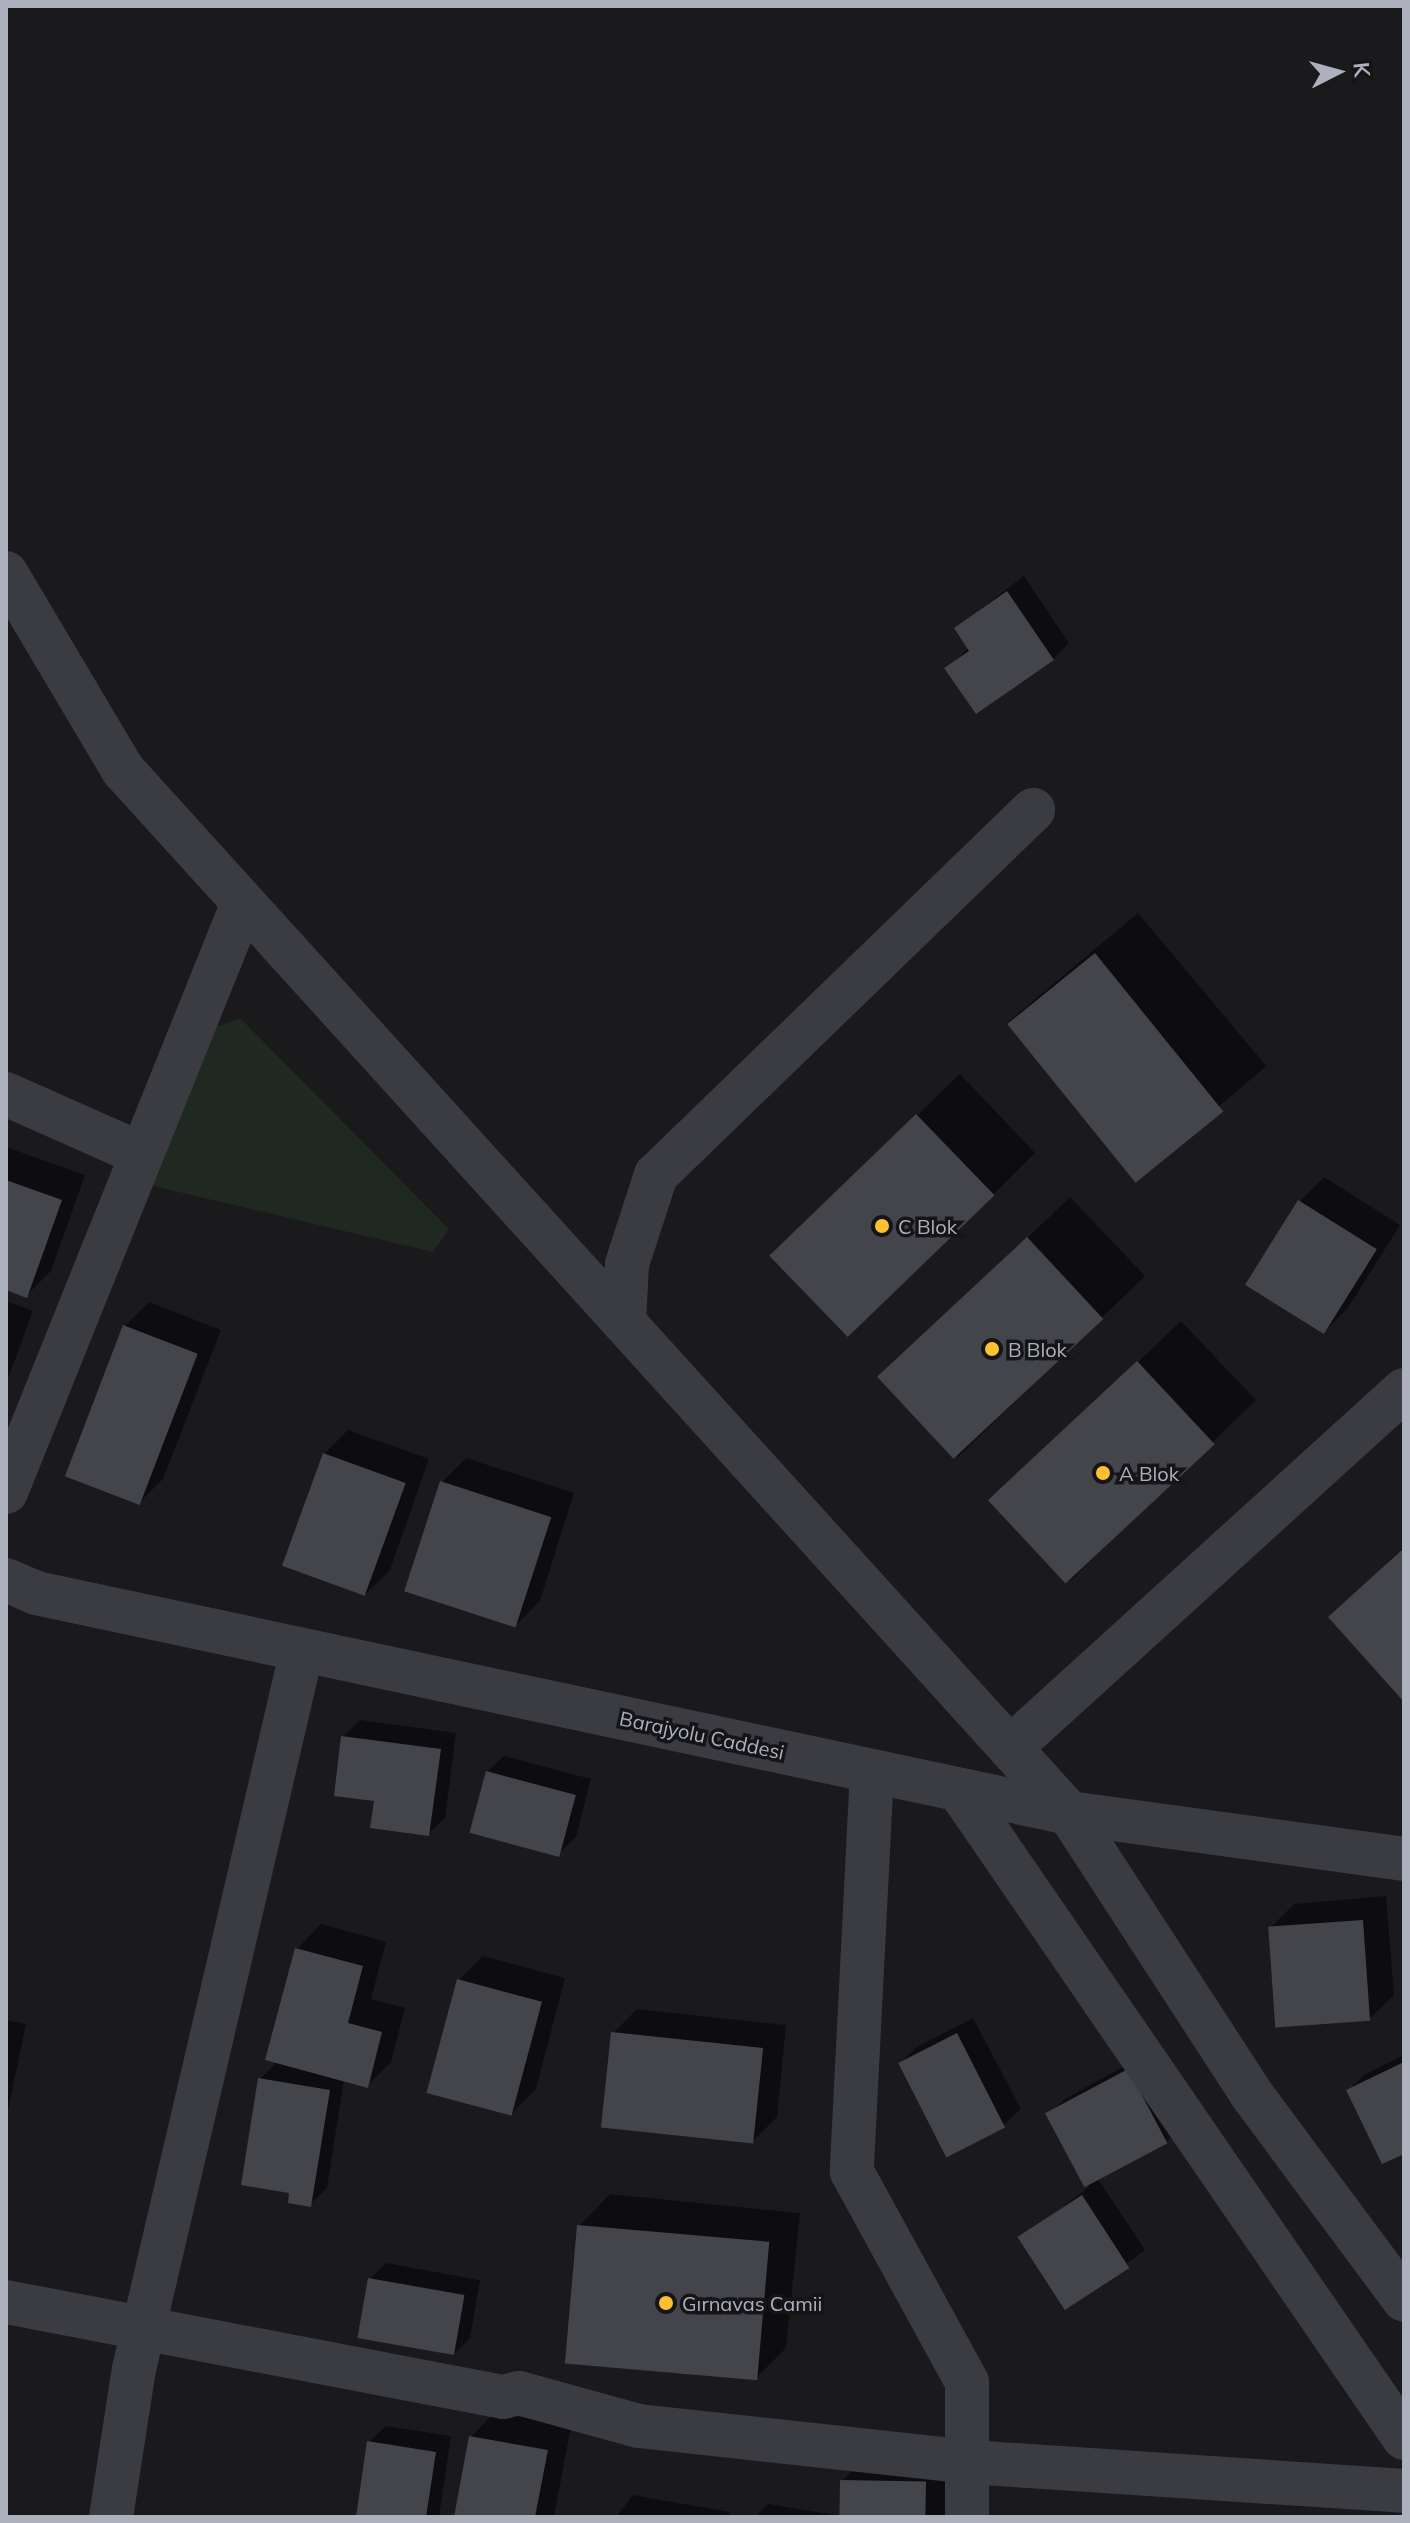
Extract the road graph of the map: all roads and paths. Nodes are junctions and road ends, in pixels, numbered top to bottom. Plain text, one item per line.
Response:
1 (6, 573) edge
2 (1033, 810) dead end
3 (243, 903) junction
4 (6, 1094) edge
5 (141, 1154) junction
6 (624, 1322) junction
7 (1404, 1390) edge
8 (6, 1492) edge
9 (6, 1580) edge
10 (302, 1650) junction
11 (1010, 1748) junction
12 (872, 1771) junction
13 (959, 1790) junction
14 (1069, 1813) junction
15 (1404, 1859) edge
16 (1404, 2300) edge
17 (6, 2302) edge
18 (143, 2329) junction
19 (1404, 2438) edge
20 (969, 2462) junction
21 (1404, 2491) edge
22 (111, 2517) edge
23 (967, 2517) edge

1 - 3 street
2 - 6 street
3 - 5 street
3 - 6 street
4 - 5 street
5 - 8 street
6 - 11 street
7 - 11 street
9 - 10 street, Barajyolu Caddesi
10 - 12 street, Barajyolu Caddesi
10 - 18 street
11 - 14 street
12 - 13 street, Barajyolu Caddesi
12 - 20 street
13 - 14 street, Barajyolu Caddesi
13 - 19 street
14 - 15 street, Barajyolu Caddesi
14 - 16 street
17 - 18 street
18 - 20 street
18 - 22 street
20 - 21 street
20 - 23 street

